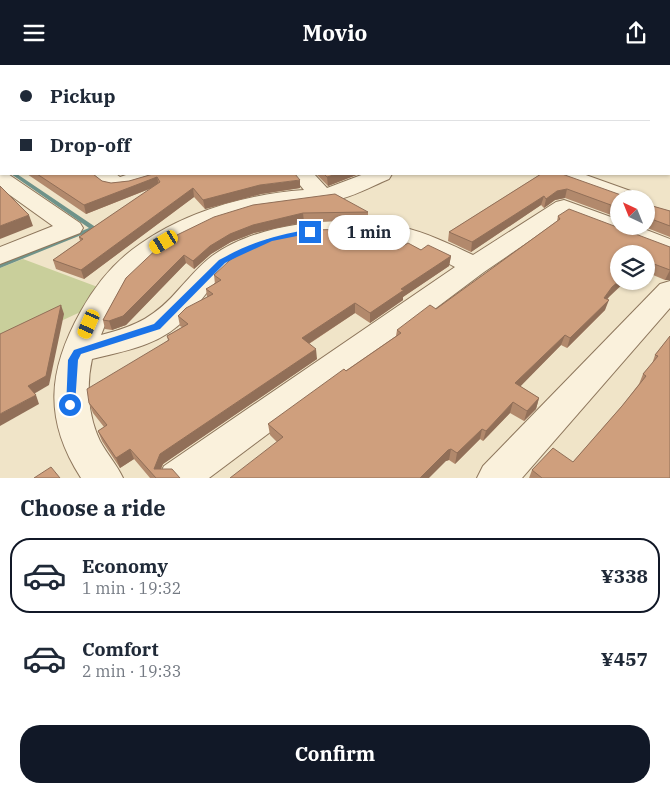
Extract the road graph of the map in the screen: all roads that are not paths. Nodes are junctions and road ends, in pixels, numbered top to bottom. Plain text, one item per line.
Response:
1 (103, 175) edge
2 (147, 175) edge
3 (303, 175) edge
4 (379, 175) edge
5 (567, 175) edge
6 (0, 178) edge
7 (610, 191) edge
8 (321, 195) junction
9 (670, 248) edge
10 (0, 256) edge
11 (474, 266) junction
12 (670, 290) edge
13 (77, 352) junction
14 (103, 478) edge
15 (178, 478) edge
16 (497, 478) edge

1 - 2 street
3 - 8 street
4 - 8 street
5 - 7 street
6 - 10 street
8 - 13 street
9 - 11 street
11 - 13 street
11 - 15 street
12 - 16 street
13 - 14 street

